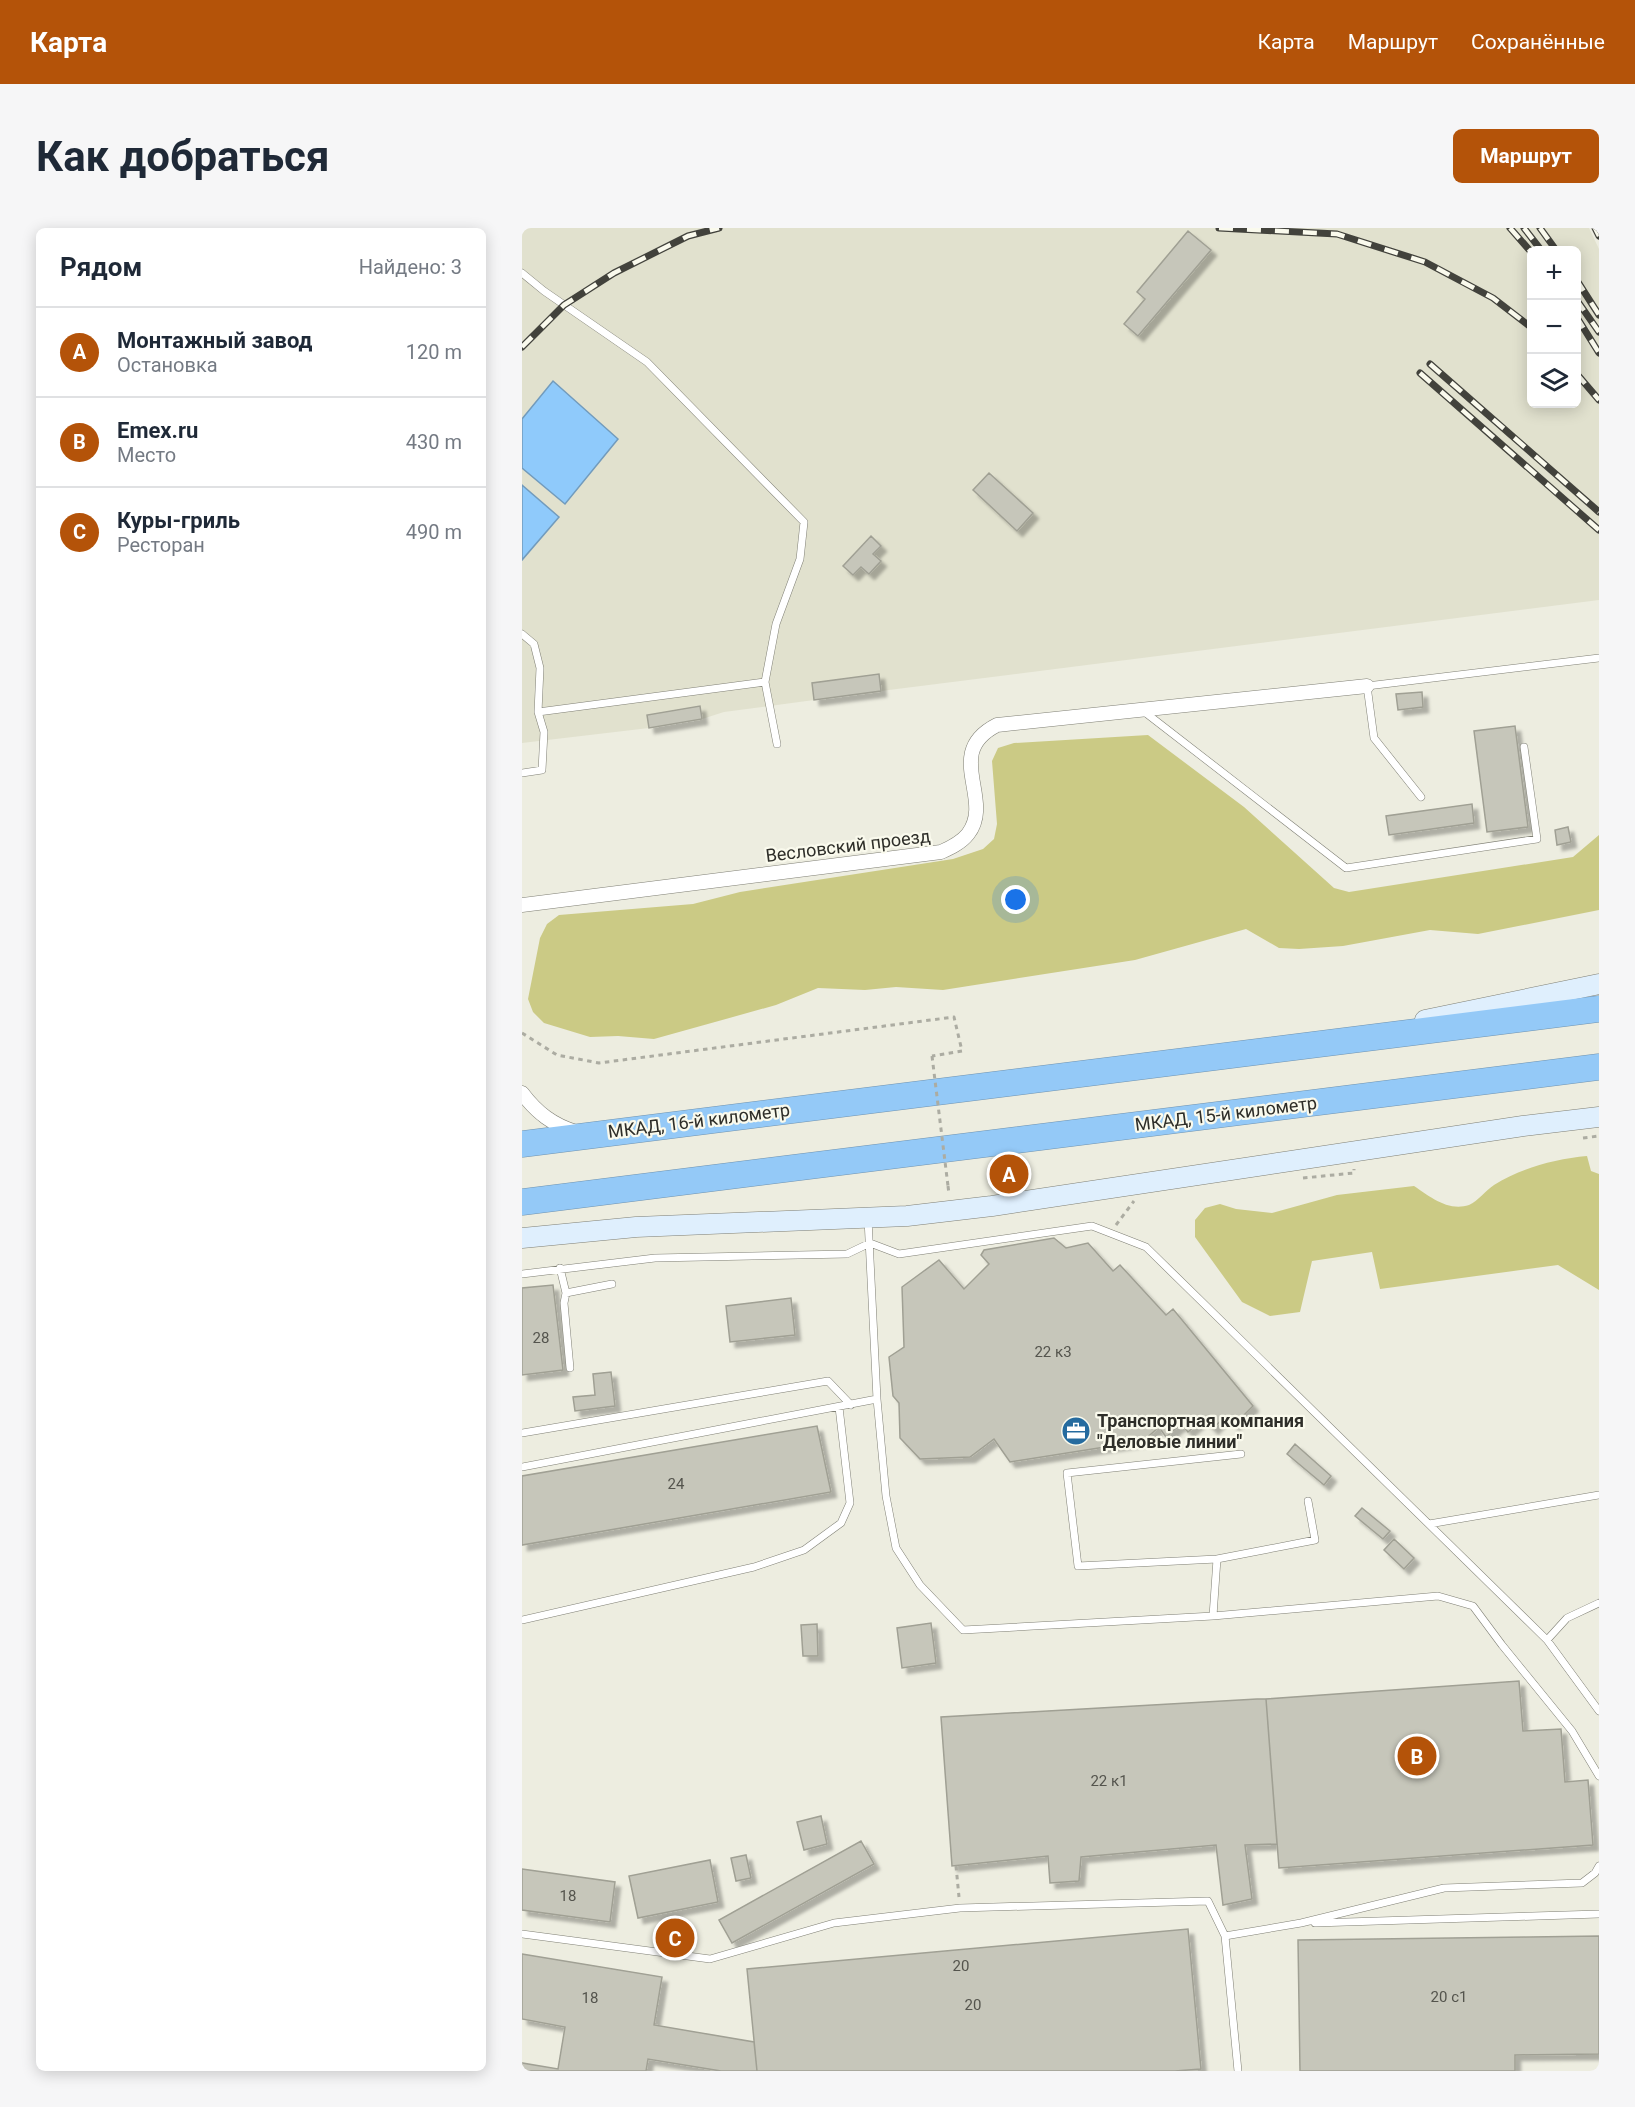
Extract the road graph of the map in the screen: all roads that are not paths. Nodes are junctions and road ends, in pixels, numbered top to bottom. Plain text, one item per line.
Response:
1 (522, 273) edge
2 (522, 634) edge
3 (1599, 658) edge
4 (765, 682) junction
5 (1367, 686) junction
6 (1141, 710) junction
7 (538, 712) junction
8 (777, 744) dead end
9 (1524, 747) dead end
10 (522, 773) edge
11 (1421, 797) dead end
12 (522, 905) edge
13 (1599, 984) edge
14 (1599, 1008) edge
15 (1301, 1047) junction
16 (1599, 1067) edge
17 (522, 1093) edge
18 (1599, 1117) edge
19 (587, 1135) junction
20 (522, 1144) edge
21 (522, 1202) edge
22 (868, 1217) junction
23 (522, 1238) edge
24 (870, 1244) junction
25 (560, 1268) junction
26 (522, 1274) edge
27 (612, 1284) dead end
28 (566, 1293) junction
29 (570, 1368) dead end
30 (877, 1399) junction
31 (851, 1405) junction
32 (839, 1407) junction
33 (522, 1433) edge
34 (1241, 1454) dead end
35 (522, 1467) edge
36 (1599, 1495) edge
37 (1308, 1501) dead end
38 (1429, 1524) junction
39 (1217, 1559) junction
40 (1599, 1602) edge
41 (1213, 1616) junction
42 (522, 1620) edge
43 (1547, 1640) junction
44 (1599, 1712) edge
45 (1599, 1776) edge
46 (1599, 1866) edge
47 (1599, 1914) edge
48 (1301, 1923) junction
49 (522, 1934) edge
50 (1225, 1936) junction
51 (1238, 2071) edge

1 - 4 lane
2 - 7 lane
3 - 5 lane
4 - 7 lane
4 - 8 lane
5 - 6 street, Весловский проезд
5 - 11 lane
6 - 9 lane
6 - 12 street, Весловский проезд
7 - 10 lane
13 - 15 main road
14 - 15 highway
15 - 19 highway, МКАД, 16-й километр
16 - 21 highway, МКАД, 15-й километр
17 - 19 street
18 - 22 main road
19 - 20 highway, МКАД, 16-й километр
22 - 23 main road
22 - 24 lane
24 - 25 lane
24 - 30 lane
24 - 38 lane
25 - 26 lane
25 - 28 lane
27 - 28 lane
28 - 29 lane
30 - 31 lane
30 - 41 lane
31 - 32 lane
31 - 33 lane
32 - 35 lane
32 - 42 lane
34 - 39 lane
36 - 38 lane
37 - 39 lane
38 - 43 lane
39 - 41 lane
40 - 43 lane
41 - 45 lane
43 - 44 lane
46 - 48 lane
47 - 48 lane
48 - 50 lane
49 - 50 lane
50 - 51 lane

